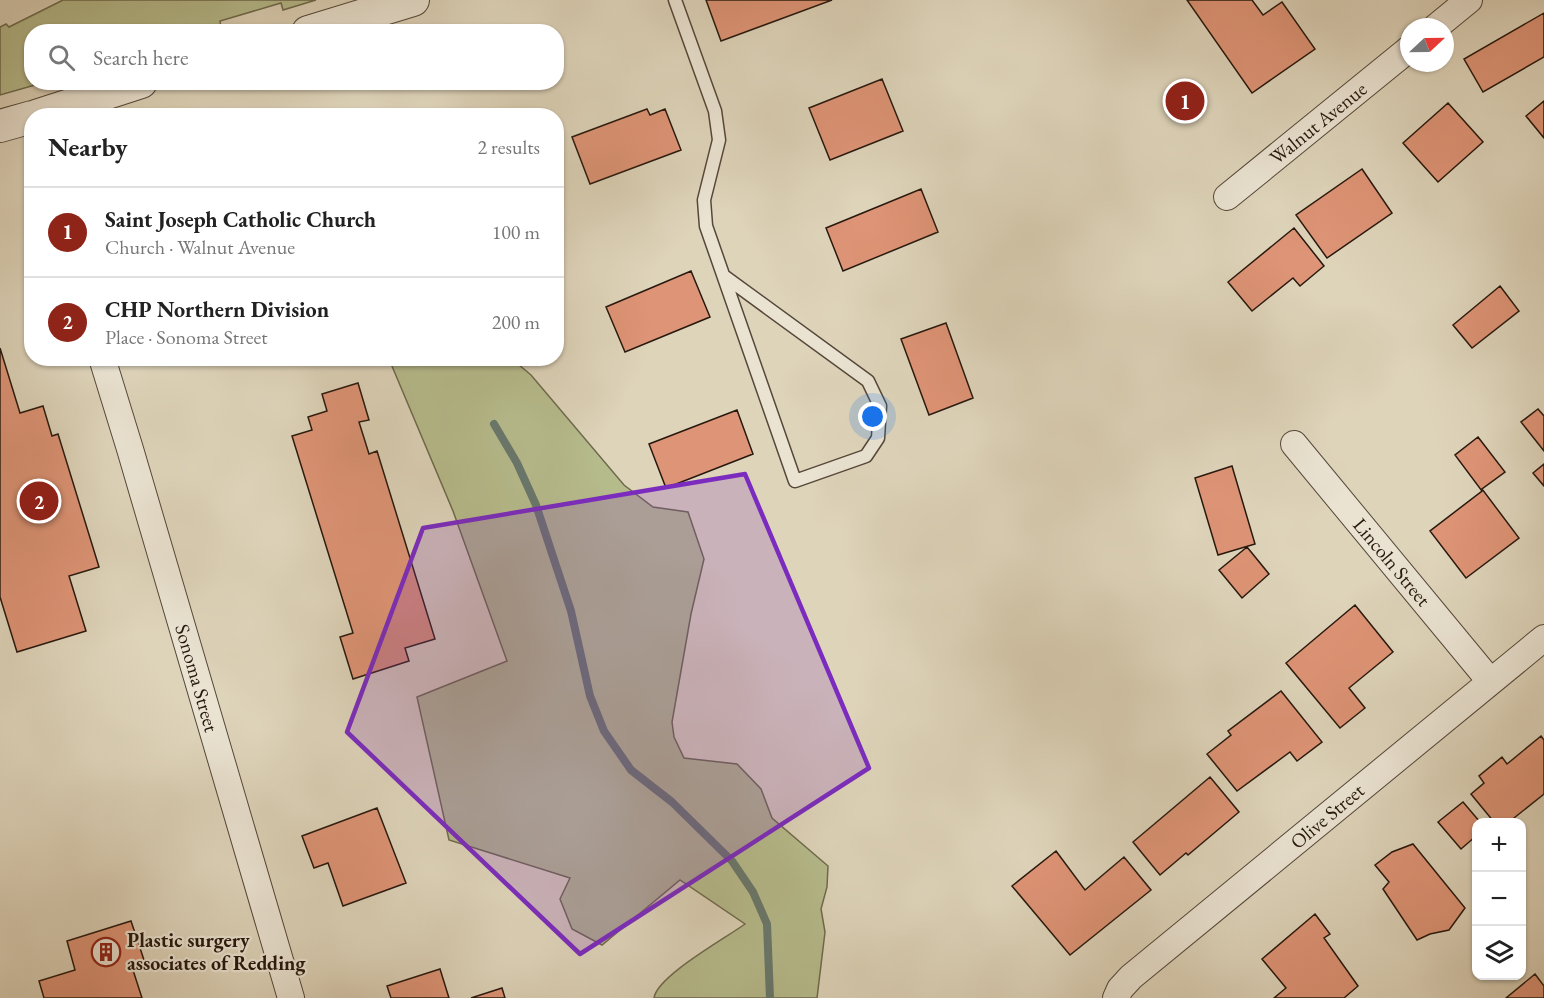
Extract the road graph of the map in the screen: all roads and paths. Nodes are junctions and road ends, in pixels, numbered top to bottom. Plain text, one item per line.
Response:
1 (412, 0) edge
2 (675, 0) edge
3 (1469, 0) edge
4 (1447, 18) edge
5 (334, 24) edge
6 (1400, 56) edge
7 (118, 90) edge
8 (67, 108) edge
9 (1227, 198) dead end
10 (724, 276) junction
11 (104, 366) edge
12 (1294, 444) dead end
13 (1544, 638) edge
14 (1491, 681) junction
15 (291, 998) edge
16 (1116, 998) edge

1 - 5 street
2 - 10 lane
3 - 4 street
6 - 9 street, Walnut Avenue
7 - 8 street
10 - 10 lane
11 - 15 street, Sonoma Street
12 - 14 street, Lincoln Street
13 - 14 street, Olive Street
14 - 16 street, Olive Street

